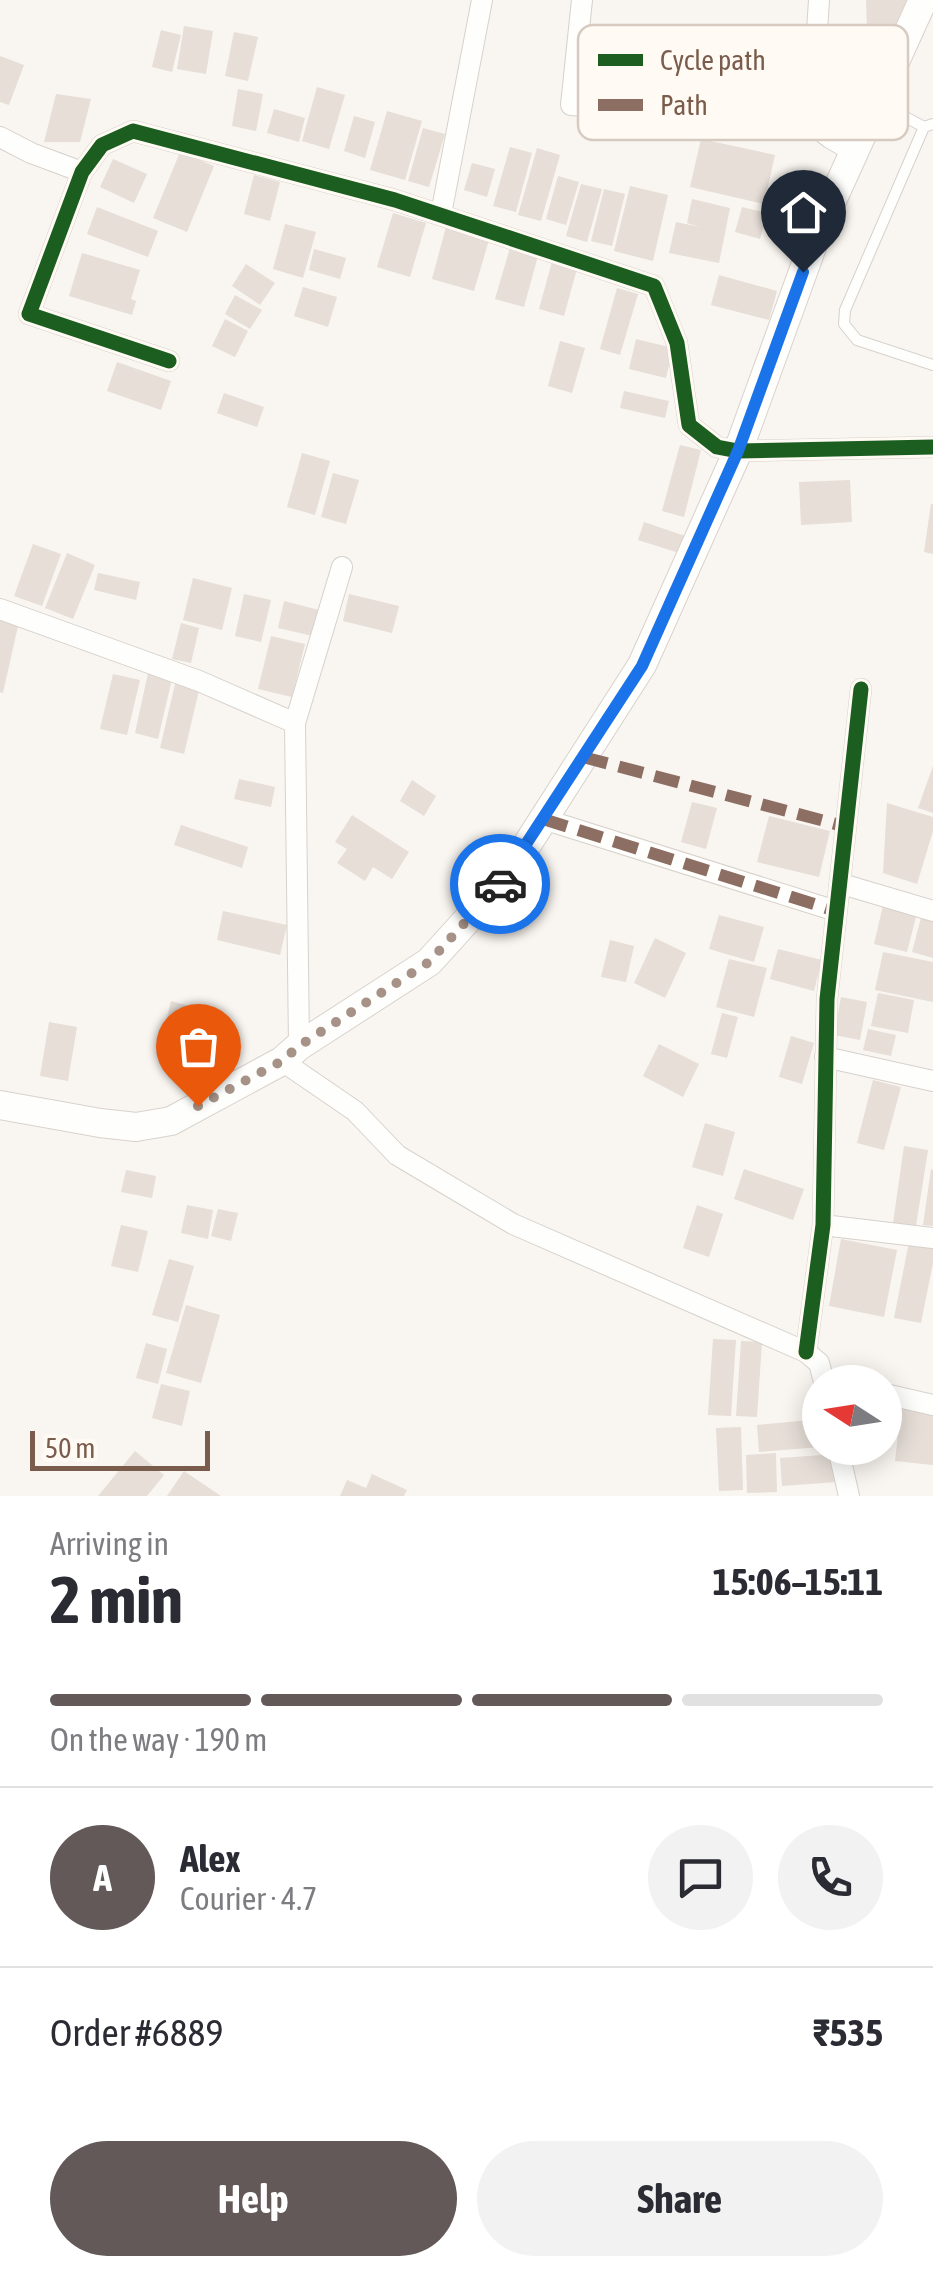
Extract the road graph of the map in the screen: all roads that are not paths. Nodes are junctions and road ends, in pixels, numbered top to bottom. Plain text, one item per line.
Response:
1 (482, 0) edge
2 (582, 0) edge
3 (819, 0) edge
4 (912, 0) edge
5 (923, 0) edge
6 (580, 25) edge
7 (817, 25) edge
8 (910, 30) junction
9 (908, 34) edge
10 (578, 42) edge
11 (578, 105) edge
12 (928, 125) edge
13 (0, 137) edge
14 (833, 140) edge
15 (862, 140) edge
16 (856, 153) junction
17 (82, 172) junction
18 (441, 214) junction
19 (169, 361) dead end
20 (933, 365) edge
21 (933, 447) edge
22 (738, 451) junction
23 (342, 567) dead end
24 (0, 608) edge
25 (861, 689) dead end
26 (295, 724) junction
27 (544, 819) junction
28 (842, 884) junction
29 (836, 910) junction
30 (933, 911) edge
31 (290, 1053) junction
32 (826, 1057) junction
33 (933, 1080) edge
34 (0, 1105) edge
35 (823, 1225) junction
36 (933, 1238) edge
37 (806, 1352) junction
38 (821, 1365) edge
39 (902, 1398) edge
40 (933, 1405) edge
41 (842, 1465) edge
42 (849, 1496) edge

1 - 18 street
2 - 6 street
3 - 7 street
4 - 8 street
5 - 8 main road
8 - 9 main road
10 - 11 street
12 - 20 lane
13 - 17 street
14 - 16 street
15 - 16 main road
16 - 22 main road
17 - 18 street
17 - 19 street
18 - 22 street
21 - 22 street
22 - 27 main road
23 - 26 street
24 - 26 street
25 - 28 street
26 - 31 street
27 - 29 street
27 - 31 main road
28 - 29 street
28 - 30 street
29 - 32 street
31 - 34 main road
31 - 37 street
32 - 33 street
32 - 35 street
35 - 36 street
35 - 37 street
37 - 38 street
39 - 40 street
41 - 42 street

